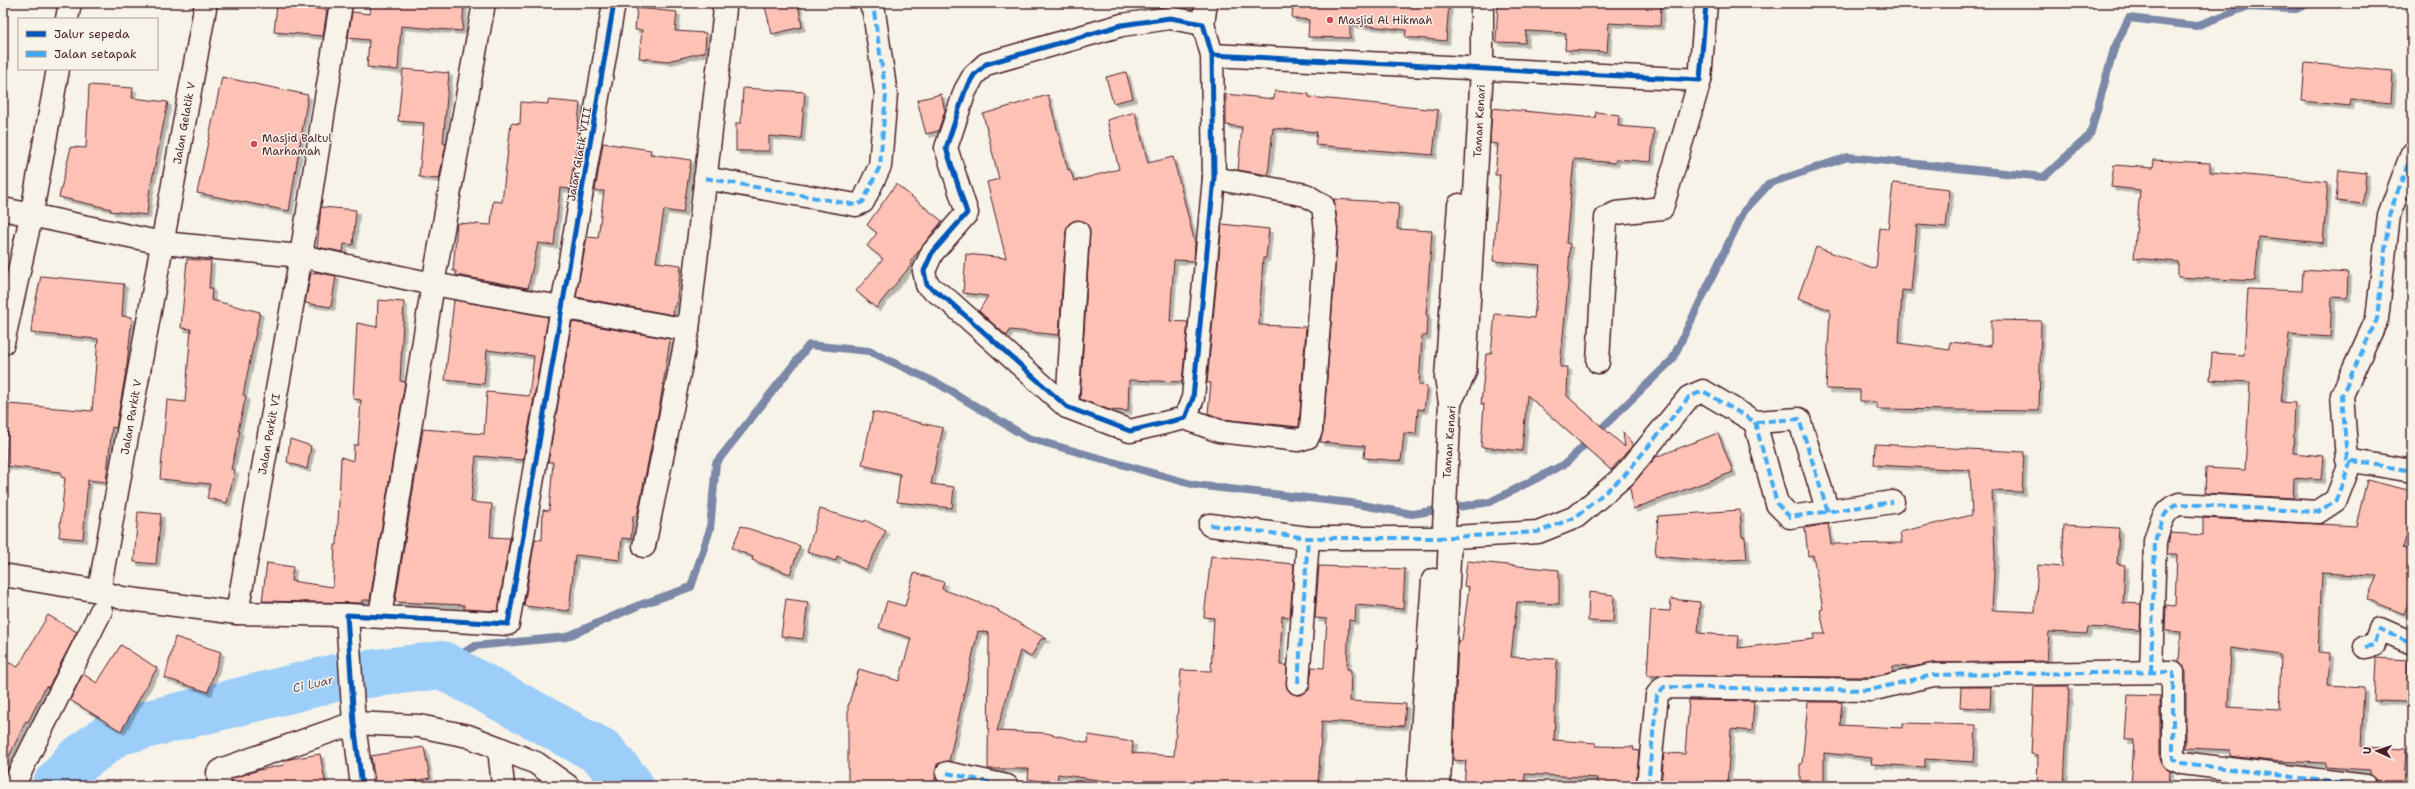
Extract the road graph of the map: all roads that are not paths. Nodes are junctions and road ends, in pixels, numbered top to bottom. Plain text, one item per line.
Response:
1 (70, 3) edge
2 (206, 3) edge
3 (341, 3) edge
4 (484, 3) edge
5 (614, 3) edge
6 (722, 3) edge
7 (870, 3) edge
8 (1206, 3) edge
9 (1482, 3) edge
10 (1706, 3) edge
11 (67, 18) edge
12 (1203, 24) junction
13 (1212, 55) junction
14 (1476, 69) junction
15 (58, 70) edge
16 (1700, 80) junction
17 (2412, 153) edge
18 (705, 178) junction
19 (1214, 178) junction
20 (3, 209) edge
21 (31, 216) junction
22 (1078, 232) dead end
23 (162, 243) junction
24 (301, 256) junction
25 (433, 284) junction
26 (563, 308) junction
27 (688, 330) junction
28 (3, 343) edge
29 (1598, 362) dead end
30 (1067, 407) junction
31 (1185, 418) junction
32 (1756, 422) junction
33 (2351, 461) junction
34 (2412, 471) edge
35 (1893, 502) dead end
36 (1828, 512) junction
37 (1210, 525) dead end
38 (1444, 532) junction
39 (1308, 538) junction
40 (644, 546) dead end
41 (3, 575) edge
42 (100, 601) junction
43 (237, 613) junction
44 (347, 615) junction
45 (380, 616) junction
46 (2412, 644) edge
47 (2365, 647) dead end
48 (2151, 672) junction
49 (1298, 683) dead end
50 (353, 719) junction
51 (499, 748) junction
52 (947, 773) dead end
53 (13, 786) edge
54 (219, 786) edge
55 (362, 786) edge
56 (503, 786) edge
57 (568, 786) edge
58 (1007, 786) edge
59 (1418, 786) edge
60 (1439, 786) edge
61 (1648, 786) edge
62 (2366, 786) edge

1 - 11 street
2 - 23 street, Jalan Gelatik V
3 - 24 street, Jalan Parkit VI
4 - 25 street
5 - 26 street, Jalan Glatik VIII
6 - 18 street
7 - 18 street
8 - 12 street
9 - 14 street, Taman Kenari
10 - 16 street
12 - 13 street
12 - 30 street
13 - 14 street
13 - 19 street
14 - 16 street
14 - 38 street, Taman Kenari
15 - 21 street
16 - 29 street
17 - 33 street
18 - 27 street
19 - 31 street
19 - 31 street
20 - 21 street
21 - 23 street
21 - 28 street
22 - 30 street
23 - 24 street
23 - 42 street, Jalan Parkit V
24 - 25 street
24 - 43 street, Jalan Parkit VI
25 - 26 street
25 - 45 street
26 - 27 street
26 - 45 street, Jalan Glatik VIII
27 - 40 street
30 - 31 street
32 - 36 street
32 - 36 street
32 - 38 street
33 - 34 street
33 - 48 street
35 - 36 street
37 - 39 street
38 - 39 street
38 - 59 street
38 - 60 street, Taman Kenari
39 - 49 street
41 - 42 street
42 - 43 street
42 - 53 street, Jalan Parkit V
43 - 44 street
44 - 45 street
44 - 50 street
46 - 47 street
48 - 61 street
48 - 62 street
50 - 51 street
50 - 54 street
50 - 55 street
51 - 56 street
51 - 57 street
52 - 58 street

